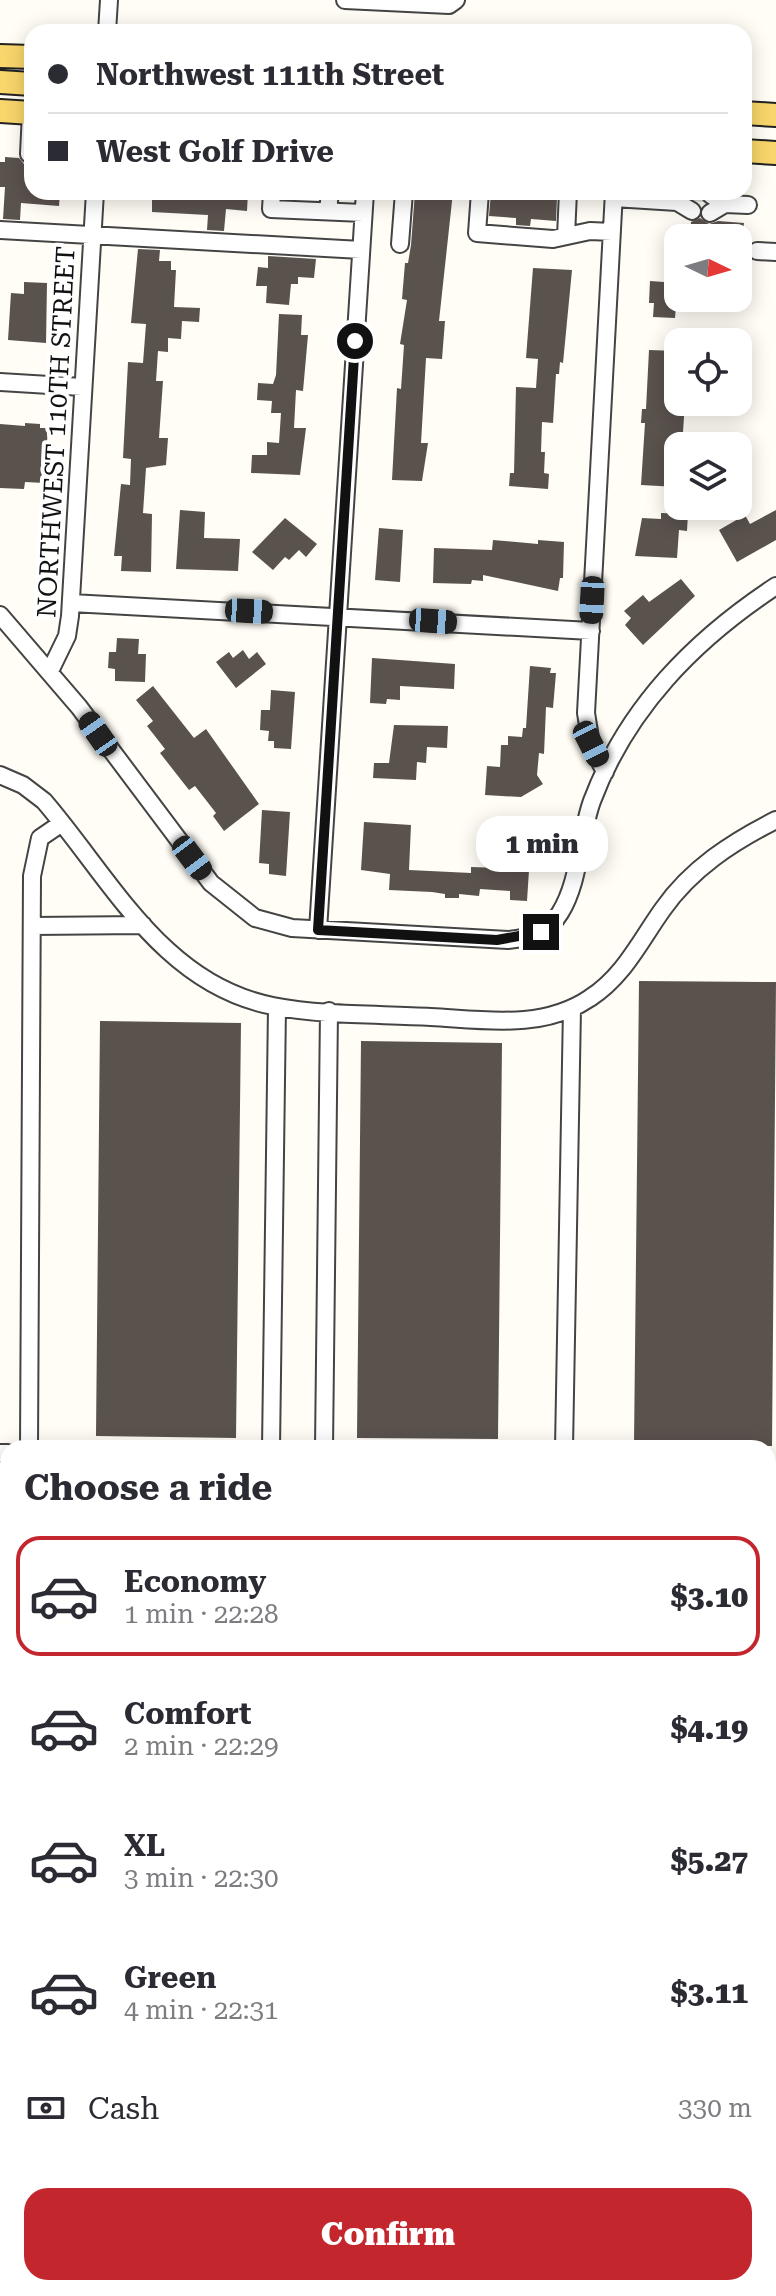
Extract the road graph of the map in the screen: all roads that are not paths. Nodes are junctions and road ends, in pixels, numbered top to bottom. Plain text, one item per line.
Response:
1 (109, 0) edge
2 (345, 0) edge
3 (456, 0) edge
4 (108, 24) edge
5 (0, 56) edge
6 (24, 57) edge
7 (0, 82) edge
8 (24, 84) edge
9 (0, 111) edge
10 (24, 112) edge
11 (752, 114) edge
12 (776, 115) edge
13 (752, 152) edge
14 (776, 153) edge
15 (94, 200) edge
16 (272, 200) edge
17 (329, 200) edge
18 (364, 200) edge
19 (403, 200) edge
20 (479, 200) edge
21 (568, 200) edge
22 (614, 200) edge
23 (646, 200) edge
24 (689, 200) edge
25 (717, 200) edge
26 (723, 200) edge
27 (748, 205) dead end
28 (328, 211) junction
29 (363, 213) junction
30 (710, 213) dead end
31 (0, 230) edge
32 (612, 232) junction
33 (92, 235) junction
34 (566, 236) junction
35 (400, 244) dead end
36 (361, 250) junction
37 (757, 251) dead end
38 (776, 252) edge
39 (0, 382) edge
40 (82, 387) junction
41 (776, 586) edge
42 (71, 603) junction
43 (0, 615) edge
44 (338, 615) junction
45 (591, 631) junction
46 (50, 671) junction
47 (605, 772) junction
48 (0, 775) edge
49 (776, 820) edge
50 (62, 823) junction
51 (143, 925) junction
52 (32, 926) junction
53 (318, 930) junction
54 (277, 1007) junction
55 (572, 1008) junction
56 (329, 1011) junction
57 (29, 1440) edge
58 (271, 1440) edge
59 (324, 1440) edge
60 (564, 1440) edge

1 - 4 street
2 - 3 street
5 - 6 main road
7 - 8 main road
9 - 10 main road
11 - 12 main road
13 - 14 main road
15 - 33 street, NORTHWEST 110TH STREET
16 - 28 street
17 - 28 street
18 - 29 street
19 - 35 street
20 - 34 street
21 - 34 street
22 - 32 street
23 - 24 street
25 - 30 street
26 - 27 street
28 - 29 street
29 - 36 street
31 - 33 street
32 - 34 street
32 - 45 street
33 - 36 street
33 - 40 street, NORTHWEST 110TH STREET
36 - 44 street
37 - 38 street
39 - 40 street
40 - 42 street, NORTHWEST 110TH STREET
41 - 47 street
42 - 44 street
42 - 46 street, NORTHWEST 110TH STREET
43 - 46 street
44 - 45 street
44 - 53 street
45 - 47 street
46 - 53 street
47 - 53 street
48 - 50 street
49 - 55 street
50 - 51 street
50 - 52 street
51 - 52 street
51 - 54 street
52 - 57 street
54 - 56 street
54 - 58 street
55 - 56 street
55 - 60 street
56 - 59 street

